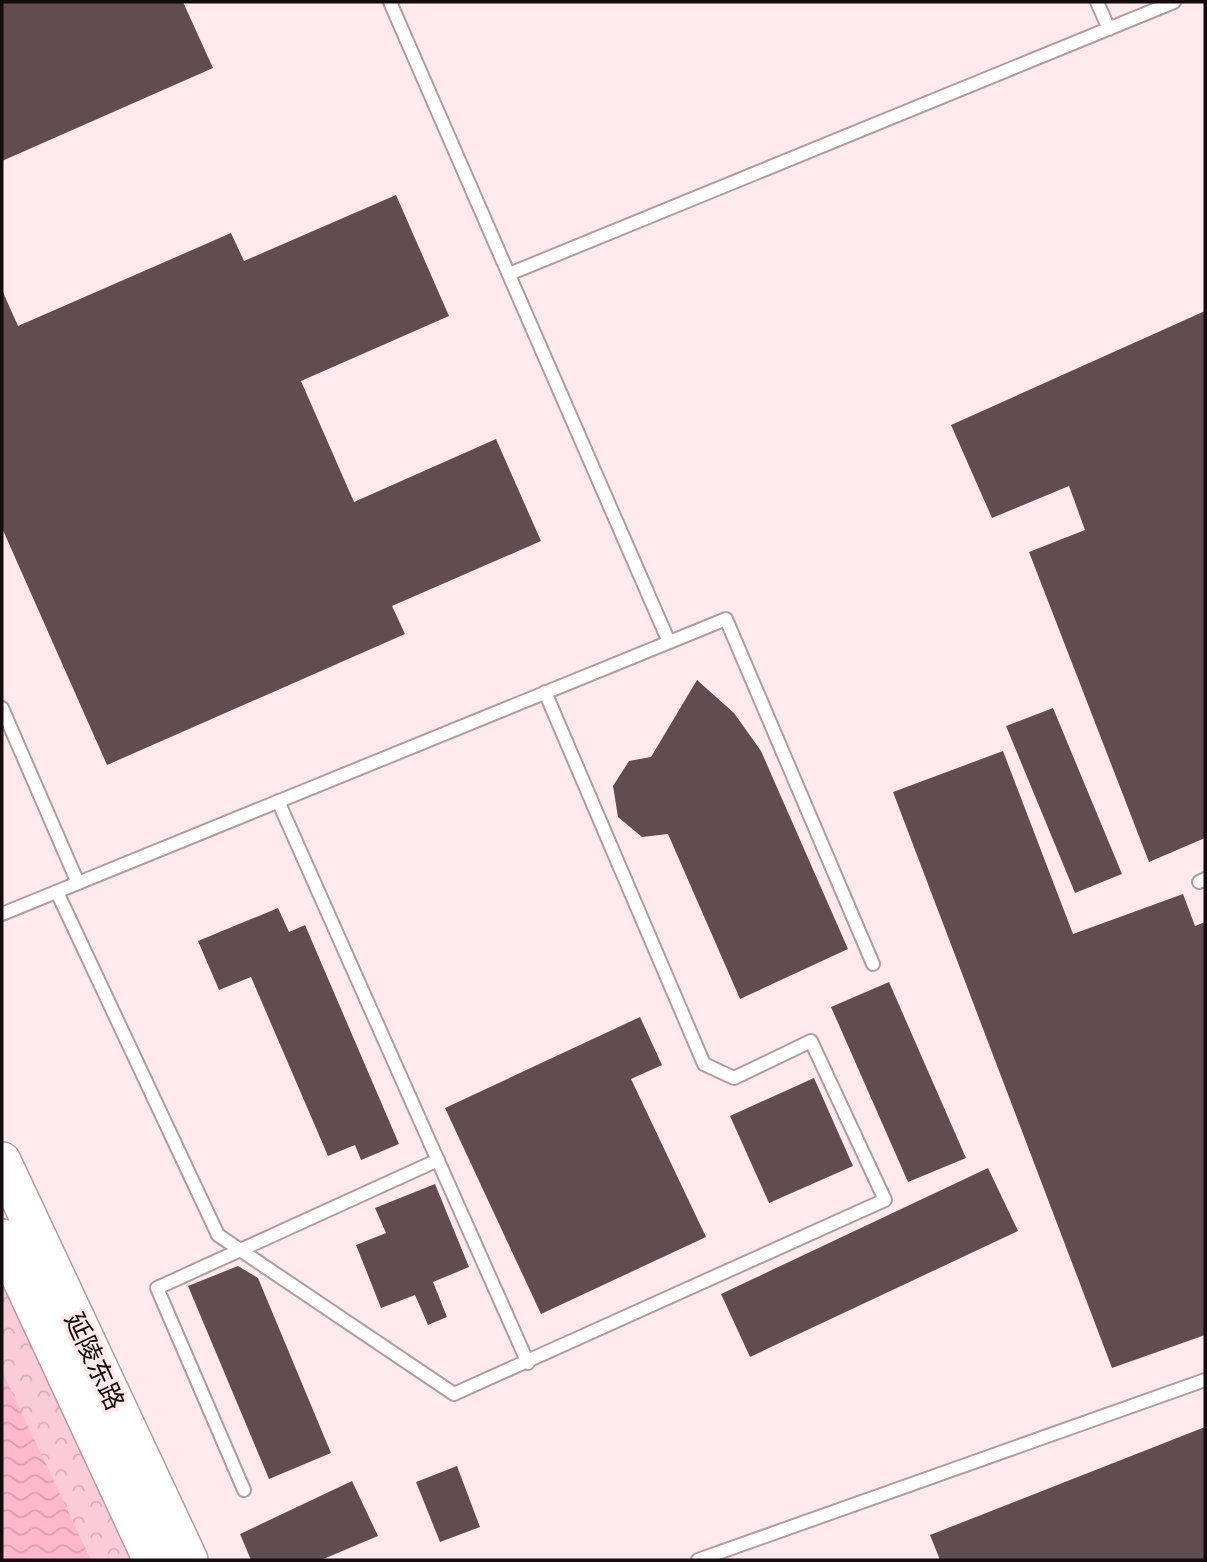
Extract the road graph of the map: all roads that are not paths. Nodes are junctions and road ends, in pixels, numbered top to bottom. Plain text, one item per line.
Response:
1 (390, 2) edge
2 (1097, 2) edge
3 (1174, 2) edge
4 (1108, 29) junction
5 (509, 274) junction
6 (669, 642) junction
7 (545, 692) junction
8 (2, 708) edge
9 (278, 802) junction
10 (78, 883) junction
11 (57, 892) junction
12 (2, 914) edge
13 (873, 964) dead end
14 (438, 1160) junction
15 (2, 1161) edge
16 (2, 1238) edge
17 (240, 1250) junction
18 (528, 1363) junction
19 (1205, 1380) edge
20 (244, 1490) dead end
21 (152, 1560) edge
22 (189, 1560) edge
23 (698, 1560) edge

1 - 5 lane
2 - 4 lane
3 - 4 lane
4 - 5 lane
5 - 6 lane
6 - 7 lane
6 - 13 lane
7 - 9 lane
7 - 18 lane
8 - 10 lane
9 - 10 lane
9 - 14 lane
10 - 11 lane
11 - 12 lane
11 - 17 lane
14 - 17 lane
14 - 18 lane
15 - 22 main road, 延陵东路
16 - 21 main road, 延陵东路
17 - 18 lane
17 - 20 lane
19 - 23 lane

